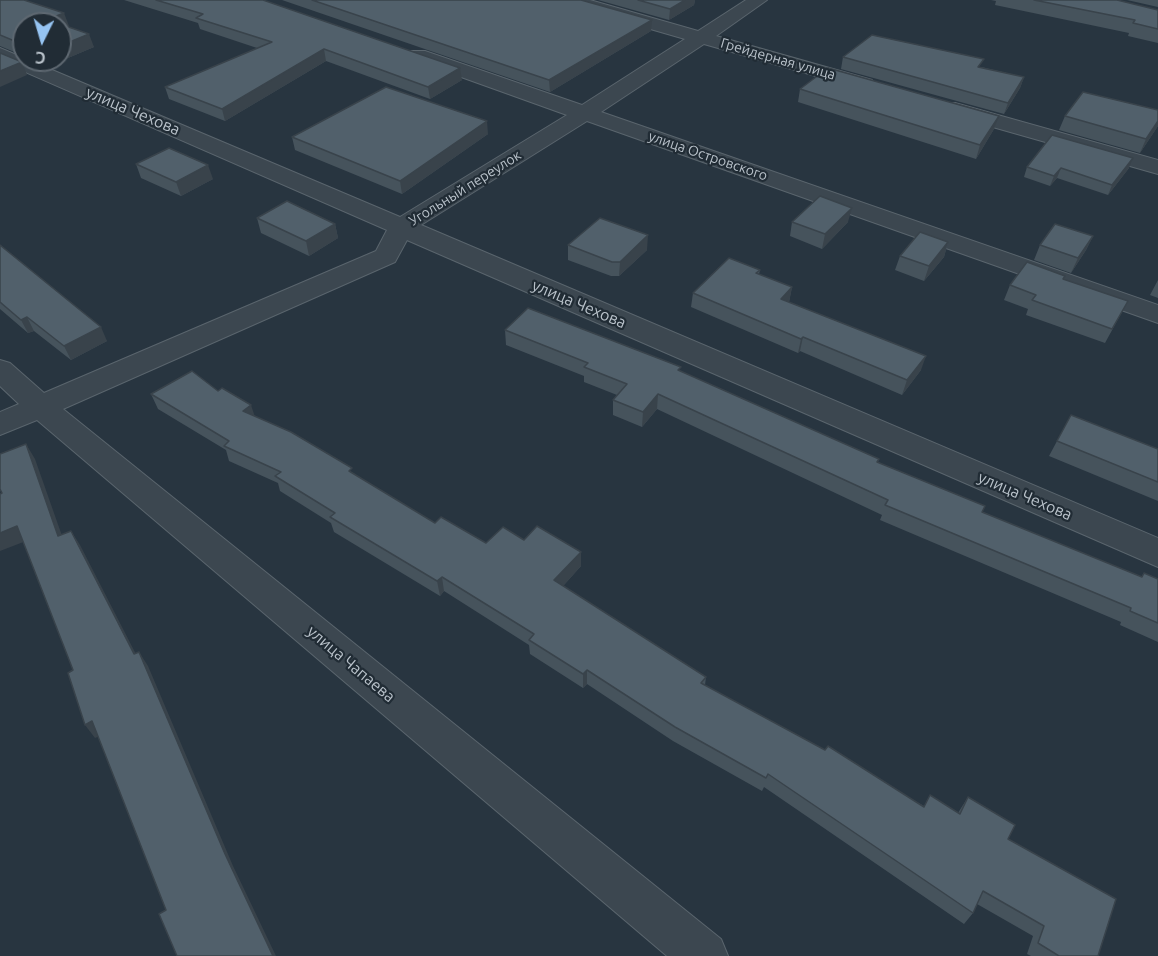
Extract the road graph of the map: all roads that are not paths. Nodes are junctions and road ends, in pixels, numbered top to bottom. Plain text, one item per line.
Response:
1 (570, 0) edge
2 (758, 0) edge
3 (700, 37) junction
4 (393, 47) edge
5 (0, 54) edge
6 (884, 89) edge
7 (941, 105) edge
8 (585, 113) junction
9 (1158, 167) edge
10 (401, 227) junction
11 (1158, 314) edge
12 (0, 370) edge
13 (39, 405) junction
14 (0, 424) edge
15 (1158, 553) edge
16 (704, 956) edge

1 - 3 street, Грейдерная улица
2 - 3 street, Угольный переулок
3 - 6 street, Грейдерная улица
3 - 8 street, Угольный переулок
4 - 8 street, улица Островского
5 - 10 street, улица Чехова
7 - 9 street
8 - 10 street, Угольный переулок
8 - 11 street, улица Островского
10 - 13 street, Угольный переулок
10 - 15 street, улица Чехова
12 - 13 street, улица Чапаева
13 - 14 street, Угольный переулок
13 - 16 street, улица Чапаева

